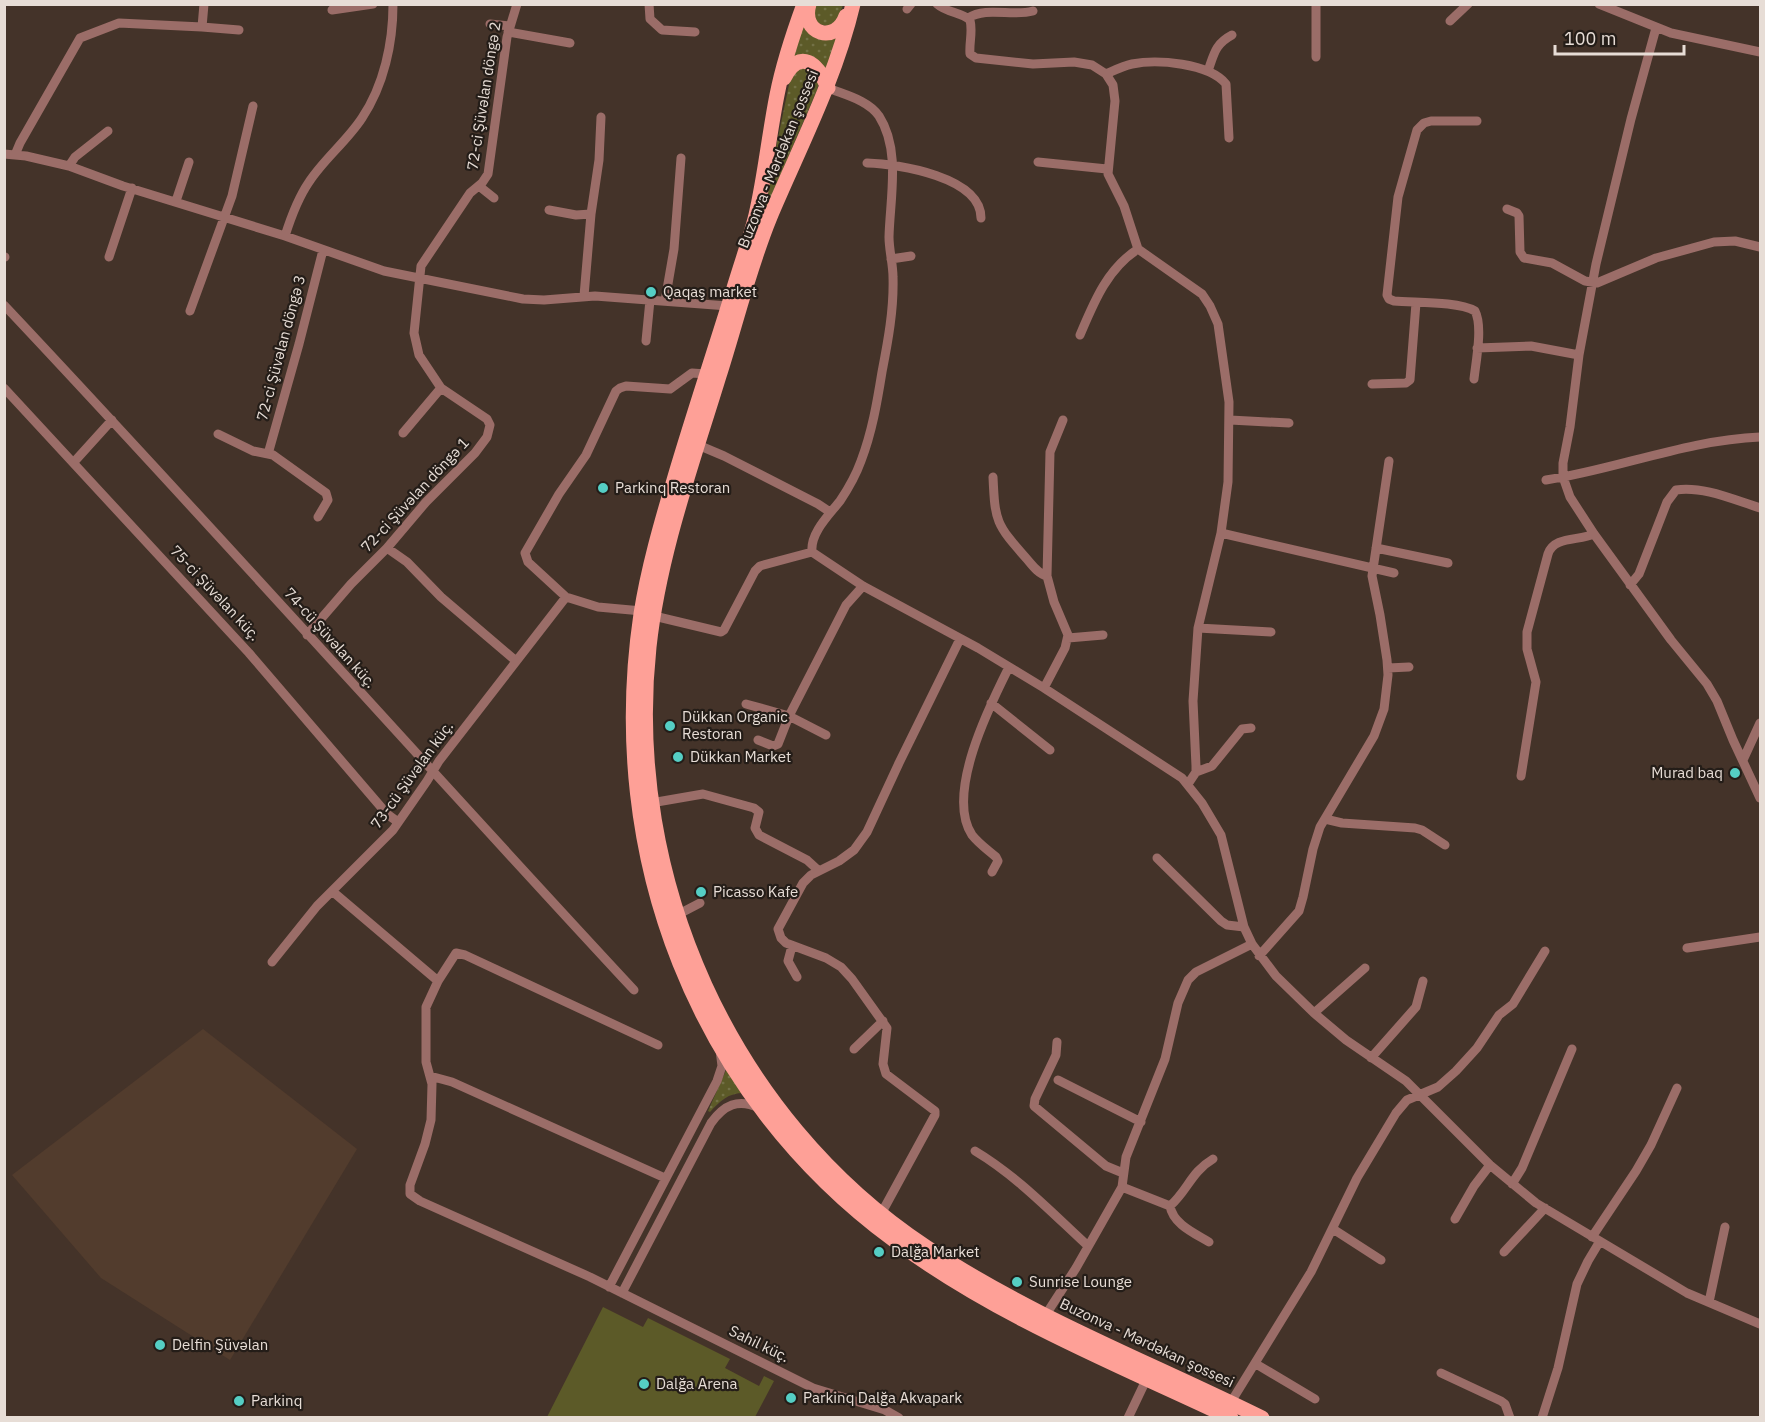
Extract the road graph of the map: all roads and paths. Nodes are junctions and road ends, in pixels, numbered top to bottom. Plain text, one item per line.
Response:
1 (204, 4) edge
2 (373, 4) edge
3 (393, 4) edge
4 (517, 4) edge
5 (649, 4) edge
6 (807, 4) edge
7 (852, 4) edge
8 (937, 4) edge
9 (1316, 4) edge
10 (1468, 4) edge
11 (1599, 4) edge
12 (994, 8) edge
13 (332, 10) dead end
14 (1033, 10) dead end
15 (968, 18) junction
16 (1450, 21) dead end
17 (490, 24) dead end
18 (202, 27) junction
19 (1656, 28) junction
20 (509, 29) junction
21 (239, 30) dead end
22 (695, 32) dead end
23 (1232, 35) dead end
24 (570, 43) dead end
25 (1761, 52) edge
26 (1316, 57) dead end
27 (1208, 71) junction
28 (1106, 74) junction
29 (828, 88) junction
30 (777, 96) junction
31 (253, 106) dead end
32 (602, 117) dead end
33 (1477, 121) dead end
34 (108, 131) dead end
35 (1229, 138) dead end
36 (4, 154) edge
37 (15, 155) junction
38 (681, 159) dead end
39 (189, 162) dead end
40 (1038, 162) dead end
41 (867, 163) dead end
42 (892, 164) junction
43 (69, 166) junction
44 (1107, 169) junction
45 (479, 186) junction
46 (132, 188) junction
47 (494, 198) dead end
48 (176, 201) junction
49 (1507, 209) dead end
50 (549, 210) dead end
51 (591, 214) junction
52 (226, 217) junction
53 (981, 218) dead end
54 (285, 236) junction
55 (1761, 247) edge
56 (1138, 249) junction
57 (323, 250) junction
58 (911, 256) dead end
59 (109, 257) dead end
60 (891, 259) junction
61 (419, 278) junction
62 (1593, 283) junction
63 (584, 296) junction
64 (650, 300) junction
65 (665, 301) junction
66 (1416, 303) junction
67 (4, 305) edge
68 (728, 306) junction
69 (190, 312) dead end
70 (1080, 335) dead end
71 (646, 341) dead end
72 (1477, 348) junction
73 (1579, 355) junction
74 (706, 374) junction
75 (1474, 379) dead end
76 (1372, 384) dead end
77 (4, 388) edge
78 (441, 388) junction
79 (112, 420) junction
80 (1063, 420) dead end
81 (1230, 420) junction
82 (1289, 423) dead end
83 (403, 433) dead end
84 (218, 434) dead end
85 (1761, 437) edge
86 (698, 445) junction
87 (268, 454) junction
88 (1389, 461) dead end
89 (74, 462) junction
90 (993, 477) dead end
91 (1563, 477) junction
92 (1546, 480) dead end
93 (1761, 508) edge
94 (830, 512) junction
95 (318, 517) dead end
96 (1221, 533) junction
97 (1594, 534) junction
98 (387, 548) junction
99 (1376, 548) junction
100 (812, 552) junction
101 (1448, 563) dead end
102 (1372, 568) junction
103 (1395, 573) dead end
104 (1047, 576) junction
105 (1630, 585) junction
106 (862, 586) junction
107 (566, 597) junction
108 (648, 613) junction
109 (1198, 628) junction
110 (1271, 632) dead end
111 (307, 635) junction
112 (1103, 635) dead end
113 (1068, 638) junction
114 (960, 639) junction
115 (516, 661) junction
116 (1009, 666) junction
117 (1409, 667) dead end
118 (1388, 668) junction
119 (1044, 688) junction
120 (991, 703) junction
121 (746, 704) dead end
122 (789, 716) junction
123 (1761, 723) edge
124 (1251, 728) dead end
125 (826, 735) dead end
126 (758, 740) dead end
127 (1050, 750) dead end
128 (1743, 760) junction
129 (432, 772) junction
130 (1196, 772) junction
131 (1521, 776) dead end
132 (1188, 784) junction
133 (1761, 798) edge
134 (651, 803) junction
135 (1325, 819) junction
136 (398, 822) junction
137 (1445, 845) dead end
138 (1157, 858) dead end
139 (819, 871) junction
140 (992, 872) dead end
141 (332, 891) junction
142 (699, 903) dead end
143 (677, 915) junction
144 (1244, 927) junction
145 (1761, 937) edge
146 (1252, 944) junction
147 (792, 946) junction
148 (1687, 948) dead end
149 (1545, 951) dead end
150 (1259, 956) junction
151 (272, 962) dead end
152 (1365, 968) dead end
153 (797, 978) dead end
154 (438, 981) junction
155 (1424, 981) dead end
156 (634, 990) dead end
157 (1314, 1013) junction
158 (883, 1021) junction
159 (1057, 1042) dead end
160 (658, 1045) dead end
161 (719, 1045) junction
162 (854, 1048) dead end
163 (1572, 1049) dead end
164 (1371, 1058) junction
165 (430, 1076) junction
166 (1058, 1080) dead end
167 (1677, 1088) dead end
168 (1420, 1095) junction
169 (762, 1109) junction
170 (1142, 1122) junction
171 (975, 1151) dead end
172 (1214, 1159) dead end
173 (1490, 1165) junction
174 (1123, 1173) junction
175 (665, 1178) junction
176 (1512, 1184) junction
177 (1122, 1187) junction
178 (1170, 1206) junction
179 (1545, 1209) junction
180 (881, 1214) junction
181 (1455, 1219) dead end
182 (1725, 1227) dead end
183 (1333, 1229) junction
184 (1596, 1239) junction
185 (1209, 1242) dead end
186 (1088, 1246) junction
187 (1504, 1252) dead end
188 (1381, 1260) dead end
189 (609, 1287) junction
190 (622, 1293) junction
191 (1709, 1302) junction
192 (1045, 1316) junction
193 (1761, 1324) edge
194 (1256, 1364) junction
195 (1441, 1373) dead end
196 (1147, 1378) junction
197 (1316, 1399) dead end
198 (1231, 1410) edge
199 (899, 1418) edge
200 (1128, 1418) edge
201 (1262, 1418) edge
202 (1510, 1418) edge
203 (1542, 1418) edge

1 - 18 street
2 - 13 street
3 - 54 street
4 - 20 street, 72-ci Şüvəlan döngə 2
5 - 22 street
6 - 7 main road
6 - 30 main road
7 - 29 main road, Buzonva - Mərdəkan şossesi
8 - 15 street
9 - 26 street
10 - 16 street
11 - 19 street
12 - 14 street
12 - 15 street
15 - 28 street
17 - 20 street
18 - 21 street
18 - 37 street
19 - 25 street
19 - 62 street
20 - 24 street
20 - 45 street, 72-ci Şüvəlan döngə 2
23 - 27 street
27 - 28 street
27 - 35 street
28 - 44 street
29 - 30 main road
29 - 42 street
29 - 86 main road, Buzonva - Mərdəkan şossesi
30 - 68 main road
31 - 52 street
32 - 51 street
33 - 66 street
34 - 43 street
36 - 37 street
37 - 43 street
38 - 65 street
39 - 48 street
40 - 44 street
41 - 42 street
42 - 53 street
42 - 60 street
43 - 46 street
44 - 56 street
45 - 47 street
45 - 61 street, 72-ci Şüvəlan döngə 2
46 - 48 street
46 - 59 street
48 - 52 street
49 - 62 street
50 - 51 street
51 - 63 street
52 - 54 street
52 - 69 street
54 - 57 street
55 - 62 street
56 - 70 street
56 - 81 street
57 - 61 street
57 - 87 street, 72-ci Şüvəlan döngə 3
58 - 60 street
60 - 94 street
61 - 63 street
61 - 78 street, 72-ci Şüvəlan döngə 1
62 - 73 street
63 - 64 street
64 - 65 street
64 - 71 street
65 - 68 street
66 - 72 street
66 - 76 street
67 - 79 street, 74-cü Şüvəlan küç.
68 - 74 main road
72 - 73 street
72 - 75 street
73 - 91 street
74 - 107 street
74 - 108 main road
77 - 89 street, 75-ci Şüvəlan küç.
78 - 83 street
78 - 98 street, 72-ci Şüvəlan döngə 1
79 - 89 street
79 - 111 street, 74-cü Şüvəlan küç.
80 - 104 street
81 - 82 street
81 - 96 street
84 - 87 street
85 - 91 street
86 - 94 street
86 - 108 main road, Buzonva - Mərdəkan şossesi
87 - 95 street
88 - 99 street
89 - 136 street, 75-ci Şüvəlan küç.
90 - 104 street
91 - 92 street
91 - 97 street
93 - 105 street
94 - 100 street
96 - 102 street
96 - 109 street
97 - 105 street
97 - 131 street
98 - 111 street, 72-ci Şüvəlan döngə 1
98 - 115 street
99 - 101 street
99 - 102 street
100 - 106 street
100 - 108 street
102 - 103 street
102 - 118 street
104 - 113 street
105 - 128 street
106 - 114 street
106 - 122 street
107 - 108 street
107 - 115 street, 73-cü Şüvəlan küç.
108 - 134 main road, Buzonva - Mərdəkan şossesi
108 - 161 main road
109 - 110 street
109 - 130 street
111 - 129 street, 74-cü Şüvəlan küç.
112 - 113 street
113 - 119 street
114 - 116 street
114 - 139 street
115 - 129 street, 73-cü Şüvəlan küç.
116 - 119 street
116 - 120 street
117 - 118 street
118 - 135 street
119 - 132 street
120 - 127 street
120 - 140 street
121 - 122 street
122 - 125 street
122 - 126 street
123 - 128 street
124 - 130 street
128 - 133 street
129 - 136 street, 73-cü Şüvəlan küç.
129 - 156 street, 74-cü Şüvəlan küç.
130 - 132 street
132 - 144 street
134 - 139 street
134 - 143 main road, Buzonva - Mərdəkan şossesi
135 - 137 street
135 - 150 street
136 - 141 street, 73-cü Şüvəlan küç.
138 - 144 street
139 - 147 street
141 - 151 street, 73-cü Şüvəlan küç.
141 - 154 street
142 - 143 street
143 - 180 main road, Buzonva - Mərdəkan şossesi
144 - 146 street
145 - 148 street
146 - 150 street
146 - 170 street
147 - 153 street
147 - 158 street
149 - 168 street
150 - 157 street
152 - 157 street
154 - 160 street
154 - 165 street
155 - 164 street
157 - 164 street
158 - 162 street
158 - 180 street
159 - 174 street
161 - 169 main road
161 - 175 street
163 - 176 street
164 - 168 street
165 - 175 street
165 - 189 street, Sahil küç.
166 - 170 street
167 - 184 street
168 - 173 street
168 - 183 street
169 - 190 street
169 - 196 main road
170 - 174 street
171 - 186 street
172 - 178 street
173 - 176 street
173 - 181 street
174 - 177 street
175 - 189 street
176 - 179 street
177 - 178 street
177 - 186 street
178 - 185 street
179 - 184 street
179 - 187 street
180 - 192 main road, Buzonva - Mərdəkan şossesi
182 - 191 street
183 - 188 street
183 - 194 street
184 - 191 street
184 - 203 street
186 - 192 street
189 - 190 street, Sahil küç.
190 - 199 street, Sahil küç.
191 - 193 street
192 - 198 main road, Buzonva - Mərdəkan şossesi
194 - 197 street
194 - 198 street
195 - 202 street
196 - 198 main road
196 - 200 street
198 - 201 main road, Buzonva - Mərdəkan şossesi

